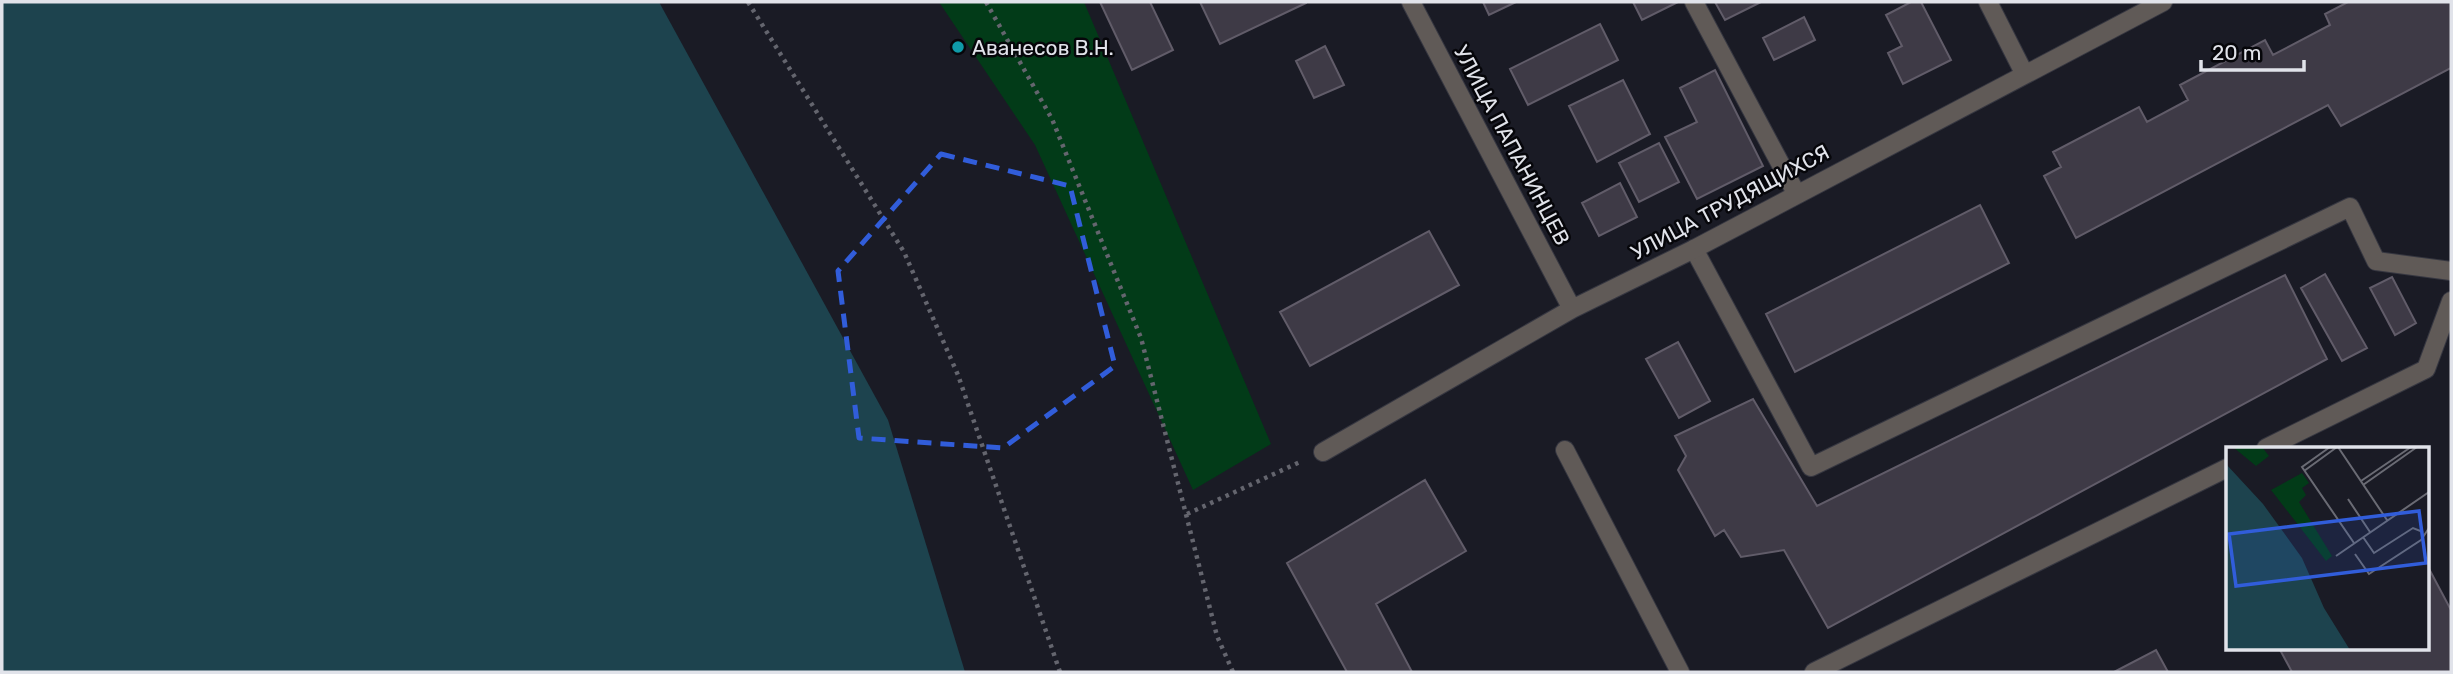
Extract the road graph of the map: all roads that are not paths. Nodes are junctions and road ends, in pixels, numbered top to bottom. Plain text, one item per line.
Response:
1 (1411, 2) edge
2 (1694, 2) edge
3 (1988, 2) edge
4 (2163, 2) edge
5 (2024, 73) junction
6 (1796, 193) junction
7 (1694, 248) junction
8 (2451, 271) edge
9 (2451, 300) edge
10 (1572, 309) junction
11 (2268, 447) edge
12 (1565, 450) dead end
13 (1323, 452) road end
14 (2226, 468) edge
15 (1680, 672) edge
16 (1814, 672) edge

1 - 10 street, УЛИЦА ПАПАНИНЦЕВ
2 - 6 street
3 - 5 street
4 - 5 street, УЛИЦА ТРУДЯЩИХСЯ
5 - 6 street, УЛИЦА ТРУДЯЩИХСЯ
6 - 7 street, УЛИЦА ТРУДЯЩИХСЯ
7 - 8 street
7 - 10 street, УЛИЦА ТРУДЯЩИХСЯ
9 - 11 street
10 - 13 street, УЛИЦА ТРУДЯЩИХСЯ
12 - 15 street
14 - 16 street

